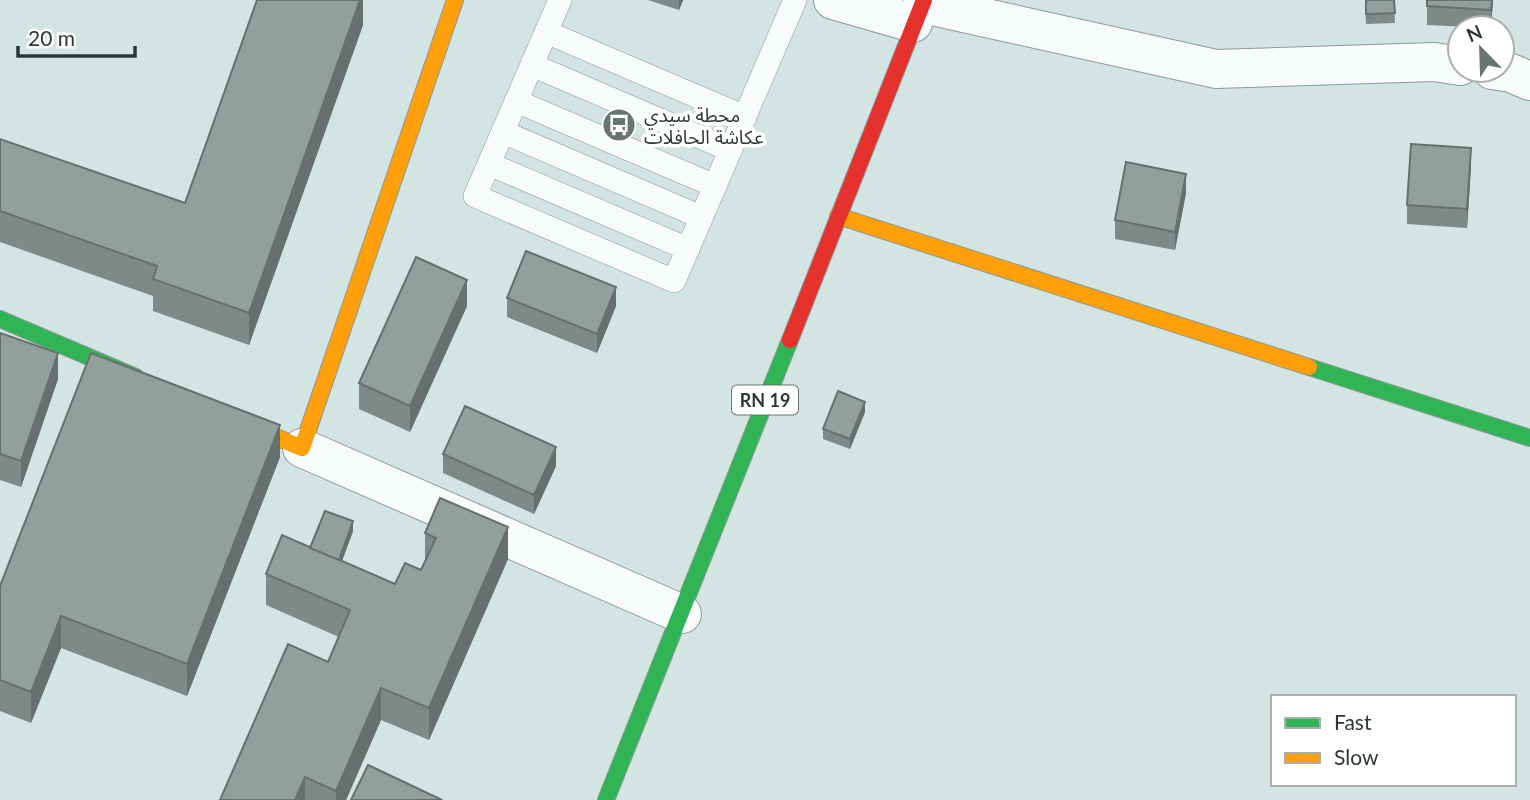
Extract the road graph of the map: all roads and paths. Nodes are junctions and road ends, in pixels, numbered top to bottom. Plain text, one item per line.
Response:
1 (455, 0) edge
2 (560, 0) edge
3 (795, 0) edge
4 (833, 0) edge
5 (920, 9) edge
6 (546, 32) junction
7 (1446, 64) edge
8 (532, 65) junction
9 (516, 101) junction
10 (745, 117) junction
11 (503, 132) junction
12 (730, 150) junction
13 (489, 164) junction
14 (715, 186) junction
15 (838, 216) junction
16 (701, 217) junction
17 (688, 248) junction
18 (0, 319) edge
19 (151, 384) edge
20 (214, 411) edge
21 (1530, 438) edge
22 (302, 449) junction
23 (682, 614) junction
24 (606, 800) edge

1 - 22 street
2 - 6 lane
3 - 10 lane
4 - 5 street
5 - 7 street
5 - 15 street, RN 19
6 - 8 lane
6 - 10 lane
8 - 9 lane
8 - 12 lane
9 - 11 lane
9 - 14 lane
10 - 12 lane
11 - 13 lane
11 - 16 lane
12 - 14 lane
13 - 17 lane
13 - 17 lane
14 - 16 lane
15 - 21 street
15 - 23 street, RN 19
16 - 17 lane
18 - 19 street
20 - 22 street
22 - 23 street
23 - 24 street, RN 19

